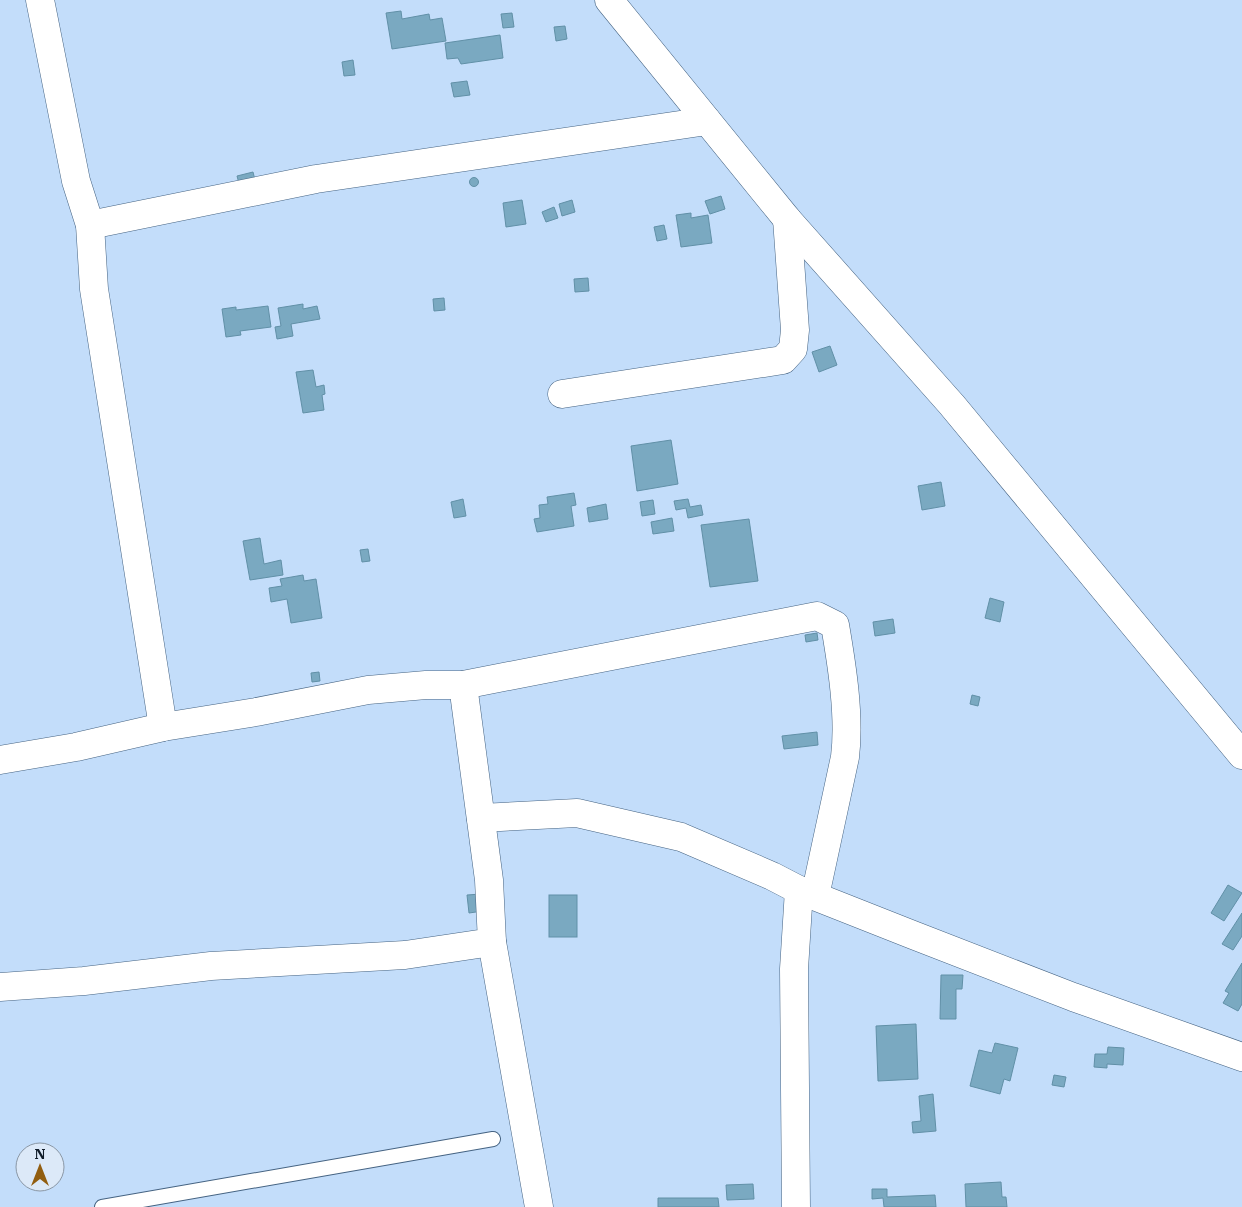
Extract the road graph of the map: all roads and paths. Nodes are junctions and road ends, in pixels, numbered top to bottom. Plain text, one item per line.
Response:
1 (40, 0) edge
2 (609, 0) edge
3 (708, 121) junction
4 (787, 219) junction
5 (90, 225) junction
6 (562, 394) dead end
7 (462, 685) junction
8 (163, 728) junction
9 (1242, 755) edge
10 (0, 760) edge
11 (480, 818) junction
12 (807, 893) junction
13 (492, 942) junction
14 (0, 988) edge
15 (1242, 1057) edge
16 (493, 1138) dead end
17 (102, 1207) edge
18 (539, 1207) edge
19 (796, 1207) edge

1 - 5 street
2 - 3 street
3 - 4 street
3 - 5 street
4 - 6 street
4 - 9 street
5 - 8 street
7 - 8 street
7 - 11 street
7 - 12 street
8 - 10 street
11 - 12 street
11 - 13 street
12 - 15 street
12 - 19 street
13 - 14 street
13 - 18 street
16 - 17 lane

